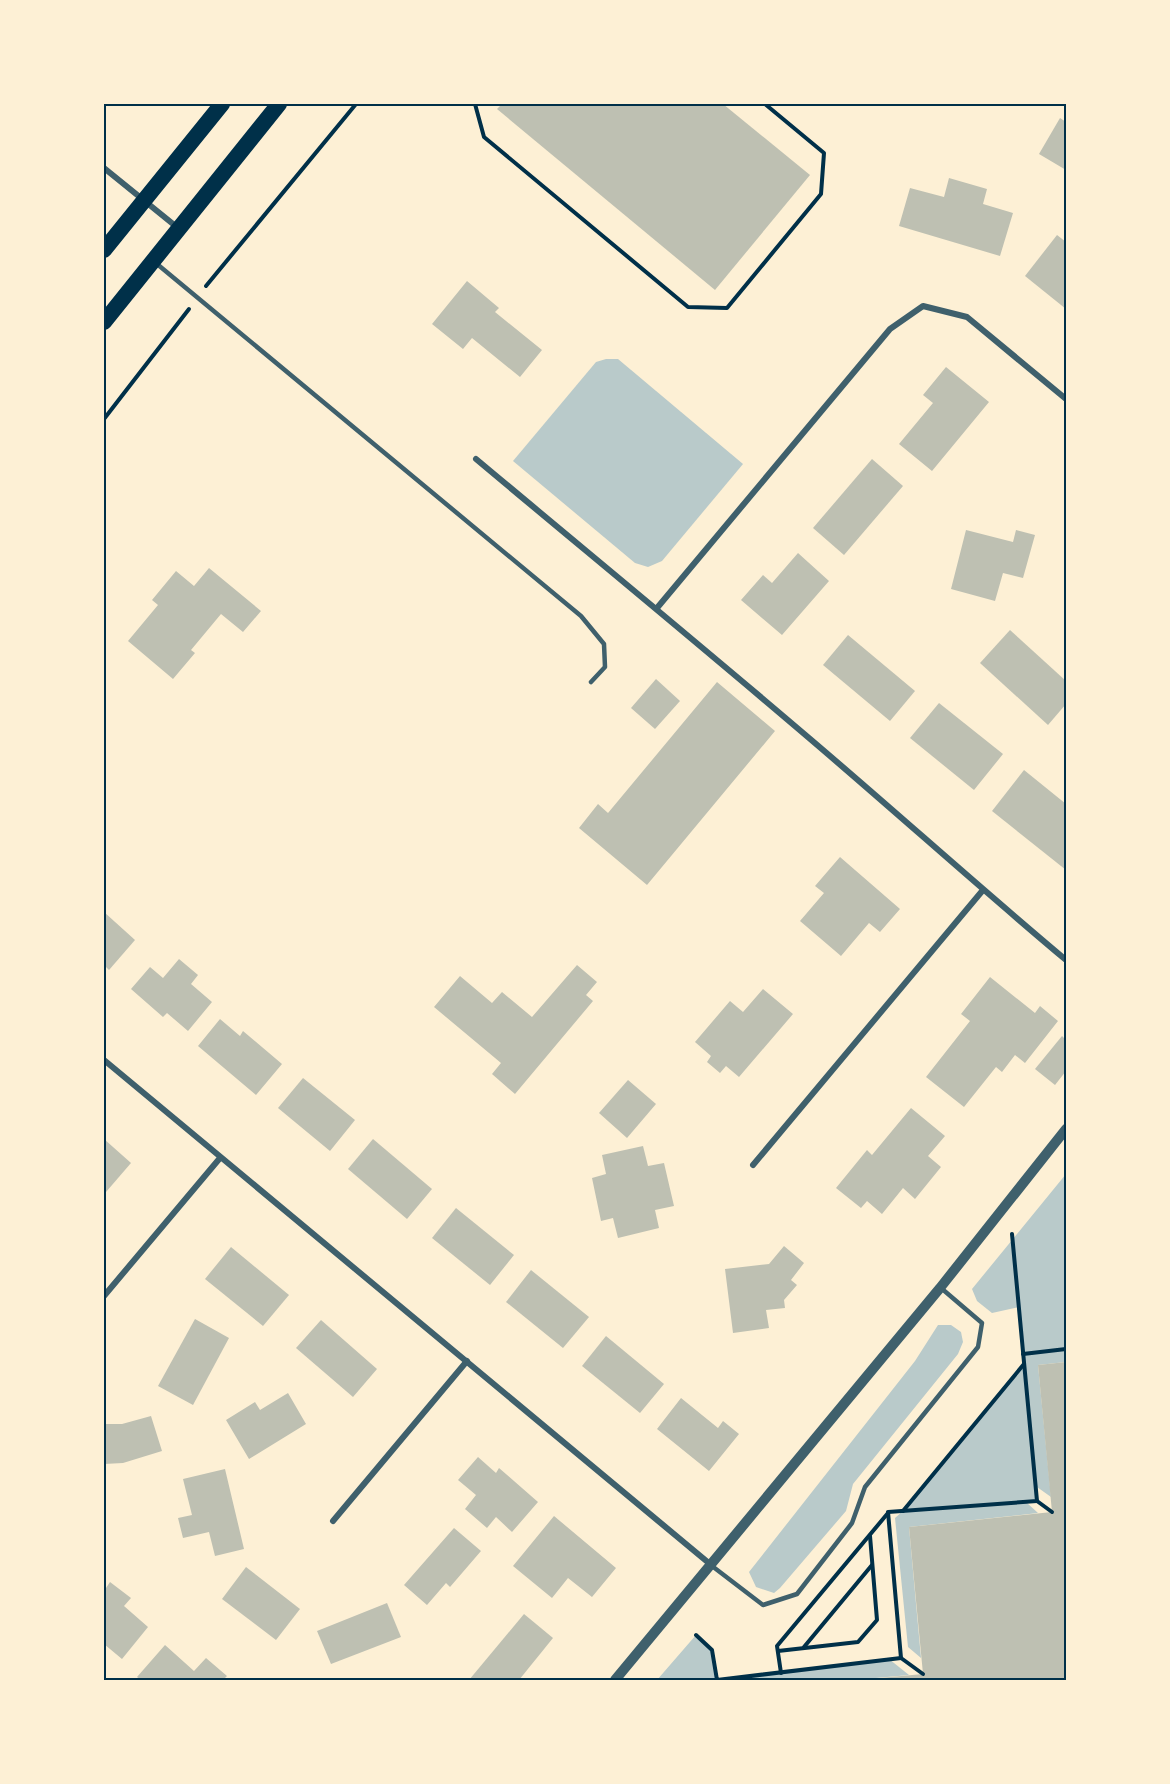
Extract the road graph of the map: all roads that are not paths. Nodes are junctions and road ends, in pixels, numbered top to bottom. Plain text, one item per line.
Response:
1 (222, 104) edge
2 (279, 104) edge
3 (104, 168) edge
4 (143, 200) junction
5 (178, 228) junction
6 (104, 250) edge
7 (152, 260) junction
8 (104, 322) edge
9 (1066, 399) edge
10 (476, 459) dead end
11 (657, 608) junction
12 (591, 682) dead end
13 (983, 890) junction
14 (1066, 960) edge
15 (104, 1060) edge
16 (1066, 1129) edge
17 (220, 1158) junction
18 (753, 1165) dead end
19 (940, 1288) junction
20 (104, 1296) edge
21 (467, 1361) junction
22 (333, 1521) dead end
23 (710, 1564) junction
24 (615, 1680) edge

1 - 4 highway
2 - 5 highway
3 - 4 street
4 - 5 street
4 - 6 highway
5 - 7 highway
7 - 8 highway
7 - 12 lane
9 - 11 street
10 - 11 street
11 - 13 street
13 - 14 street
13 - 18 street
15 - 17 street
16 - 19 street
17 - 20 street
17 - 21 street
19 - 23 street
19 - 23 lane
21 - 22 street
21 - 23 street
23 - 24 street

